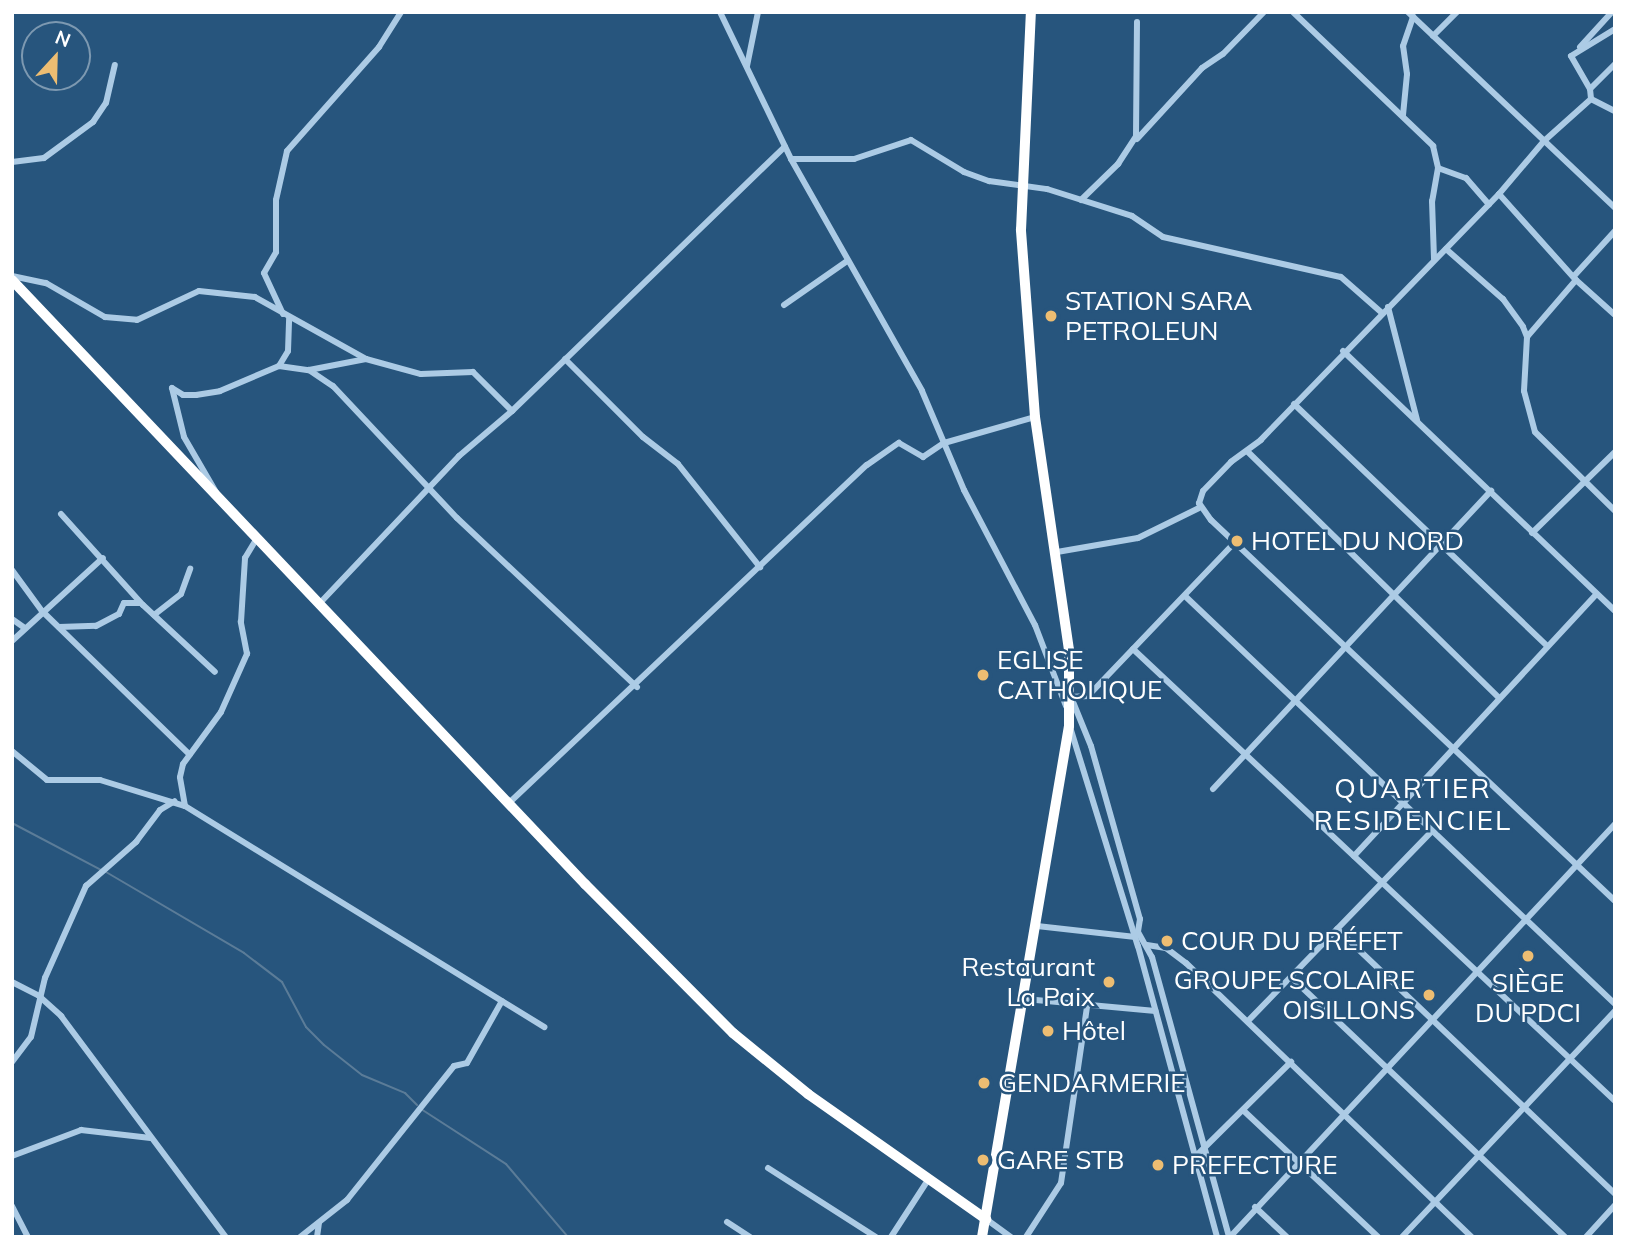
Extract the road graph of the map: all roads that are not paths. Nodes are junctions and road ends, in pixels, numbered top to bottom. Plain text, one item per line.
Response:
1 (401, 12) edge
2 (720, 12) edge
3 (758, 12) edge
4 (1031, 12) edge
5 (1264, 12) edge
6 (1293, 12) edge
7 (1457, 12) edge
8 (1612, 12) edge
9 (1410, 15) edge
10 (1137, 22) dead end
11 (1615, 29) edge
12 (1433, 36) junction
13 (1571, 56) junction
14 (1615, 64) edge
15 (115, 65) dead end
16 (747, 66) junction
17 (1590, 89) junction
18 (1591, 99) junction
19 (1615, 111) edge
20 (1404, 115) junction
21 (1544, 141) junction
22 (1133, 143) junction
23 (785, 146) junction
24 (791, 159) junction
25 (12, 162) edge
26 (1438, 168) junction
27 (1021, 184) junction
28 (1499, 194) junction
29 (1081, 200) junction
30 (1489, 204) junction
31 (1615, 208) edge
32 (1615, 231) edge
33 (1446, 249) junction
34 (1434, 260) junction
35 (847, 261) junction
36 (12, 278) edge
37 (1575, 278) junction
38 (785, 305) dead end
39 (1388, 307) junction
40 (1382, 313) junction
41 (1615, 315) edge
42 (286, 316) junction
43 (1527, 337) junction
44 (1343, 351) junction
45 (366, 359) junction
46 (565, 359) junction
47 (279, 366) junction
48 (309, 370) junction
49 (1294, 404) junction
50 (512, 411) junction
51 (1035, 417) junction
52 (1417, 421) junction
53 (944, 443) junction
54 (1248, 452) junction
55 (1615, 452) edge
56 (1583, 482) junction
57 (427, 488) junction
58 (1491, 491) junction
59 (218, 498) junction
60 (1199, 508) junction
61 (1615, 511) edge
62 (61, 514) dead end
63 (1532, 533) junction
64 (257, 540) junction
65 (1441, 541) junction
66 (1235, 542) junction
67 (1058, 552) junction
68 (103, 558) junction
69 (760, 567) junction
70 (190, 569) dead end
71 (12, 570) edge
72 (1392, 592) junction
73 (1597, 594) junction
74 (1185, 596) junction
75 (320, 603) junction
76 (143, 605) junction
77 (42, 611) junction
78 (1615, 611) edge
79 (154, 615) junction
80 (12, 620) edge
81 (58, 627) junction
82 (25, 628) junction
83 (12, 641) edge
84 (1346, 646) junction
85 (1547, 646) junction
86 (1133, 649) junction
87 (215, 672) dead end
88 (638, 687) junction
89 (1070, 697) junction
90 (1499, 698) junction
91 (1294, 701) junction
92 (1069, 720) junction
93 (1452, 747) junction
94 (12, 751) edge
95 (1242, 753) junction
96 (190, 755) junction
97 (1213, 789) dead end
98 (1401, 801) junction
99 (175, 802) junction
100 (509, 803) junction
101 (185, 806) junction
102 (1615, 824) edge
103 (1432, 831) junction
104 (1354, 856) junction
105 (1576, 864) junction
106 (1382, 882) junction
107 (1615, 901) edge
108 (1526, 918) junction
109 (1037, 926) junction
110 (1337, 929) junction
111 (1135, 937) junction
112 (1148, 945) junction
113 (1138, 946) junction
114 (1475, 972) junction
115 (1291, 977) junction
116 (12, 982) edge
117 (39, 996) junction
118 (1025, 999) junction
119 (502, 1001) junction
120 (1615, 1004) edge
121 (1087, 1007) junction
122 (1155, 1011) junction
123 (1615, 1011) edge
124 (1432, 1017) junction
125 (1248, 1021) junction
126 (544, 1027) dead end
127 (1571, 1060) junction
128 (12, 1062) edge
129 (1291, 1062) junction
130 (1386, 1066) junction
131 (1615, 1101) edge
132 (1526, 1107) junction
133 (1244, 1111) junction
134 (1343, 1112) junction
135 (151, 1138) junction
136 (1205, 1148) junction
137 (1479, 1155) junction
138 (12, 1156) edge
139 (1196, 1156) junction
140 (1299, 1161) junction
141 (768, 1168) dead end
142 (928, 1180) junction
143 (1615, 1194) edge
144 (1435, 1202) junction
145 (1615, 1205) edge
146 (12, 1206) edge
147 (1255, 1206) junction
148 (986, 1219) junction
149 (727, 1222) dead end
150 (319, 1223) junction
151 (28, 1237) edge
152 (226, 1237) edge
153 (300, 1237) edge
154 (317, 1237) edge
155 (750, 1237) edge
156 (876, 1237) edge
157 (891, 1237) edge
158 (982, 1237) edge
159 (1011, 1237) edge
160 (1026, 1237) edge
161 (1217, 1237) edge
162 (1229, 1237) edge
163 (1287, 1237) edge
164 (1378, 1237) edge
165 (1402, 1237) edge
166 (1472, 1237) edge
167 (1565, 1237) edge
168 (1586, 1237) edge

1 - 42 street
2 - 16 street
3 - 16 street
4 - 27 highway
5 - 22 street
6 - 20 street
7 - 12 street
8 - 13 street
9 - 12 street
9 - 20 street
10 - 22 street
11 - 13 street
12 - 21 street
13 - 17 street
14 - 17 street
15 - 25 street
16 - 23 street
17 - 18 street
18 - 19 street
18 - 21 street
20 - 26 street
21 - 28 street
21 - 31 street
22 - 29 street
23 - 24 street
23 - 46 street
24 - 27 street
24 - 35 street
26 - 30 street
26 - 34 street
27 - 29 street
27 - 51 highway
28 - 30 street
28 - 37 street
29 - 40 street
30 - 33 street
32 - 37 street
33 - 34 street
33 - 43 street
34 - 39 street
35 - 38 street
35 - 53 street
36 - 42 street
36 - 59 highway
37 - 41 street
37 - 43 street
39 - 40 street
39 - 52 street
40 - 44 street
42 - 45 street
42 - 47 street
43 - 56 street
44 - 49 street
44 - 52 street
45 - 48 street
45 - 50 street
46 - 50 street
46 - 69 street
47 - 48 street
47 - 59 street
48 - 57 street
49 - 54 street
49 - 65 street
50 - 57 street
51 - 53 street
51 - 67 highway
52 - 58 street
53 - 69 street
53 - 92 street
54 - 60 street
54 - 72 street
55 - 56 street
56 - 61 street
56 - 63 street
57 - 75 street
57 - 88 street
58 - 63 street
58 - 65 street
59 - 64 highway
60 - 66 street
60 - 67 street
62 - 68 street
63 - 73 street
64 - 75 highway
64 - 96 street
65 - 72 street
65 - 85 street
66 - 74 street
66 - 84 street
67 - 89 highway
68 - 76 street
68 - 77 street
69 - 88 street
70 - 79 street
71 - 77 street
72 - 84 street
72 - 90 street
73 - 78 street
73 - 85 street
74 - 86 street
74 - 91 street
75 - 100 highway
76 - 79 street
76 - 81 street
77 - 81 street
77 - 82 street
79 - 87 street
80 - 82 street
81 - 96 street
82 - 83 street
84 - 91 street
84 - 93 street
85 - 90 street
86 - 89 street
86 - 95 street
88 - 100 street
89 - 92 highway
89 - 112 street
90 - 93 street
91 - 95 street
91 - 98 street
92 - 109 highway
92 - 111 street
93 - 98 street
93 - 105 street
94 - 99 street
95 - 97 street
95 - 104 street
96 - 101 street
98 - 103 street
98 - 104 street
99 - 101 street
99 - 117 street
100 - 142 highway
101 - 119 street
102 - 105 street
103 - 106 street
103 - 108 street
104 - 106 street
105 - 107 street
105 - 108 street
106 - 110 street
106 - 114 street
108 - 114 street
108 - 120 street
109 - 111 street
109 - 118 highway
110 - 115 street
110 - 124 street
111 - 113 street
112 - 113 street
112 - 125 street
112 - 136 street
113 - 122 street
114 - 124 street
114 - 127 street
115 - 125 street
115 - 130 street
116 - 117 street
117 - 128 street
117 - 135 street
118 - 121 street
118 - 148 highway
119 - 126 street
119 - 150 street
121 - 122 street
121 - 160 street
122 - 139 street
123 - 127 street
124 - 130 street
124 - 132 street
125 - 129 street
127 - 131 street
127 - 132 street
129 - 133 street
129 - 134 street
130 - 134 street
130 - 137 street
132 - 137 street
132 - 143 street
133 - 136 street
133 - 140 street
134 - 140 street
134 - 144 street
135 - 138 street
135 - 152 street
136 - 139 street
136 - 162 street
137 - 144 street
137 - 167 street
139 - 161 street
140 - 147 street
140 - 164 street
141 - 156 street
142 - 148 highway
142 - 157 street
144 - 165 street
144 - 166 street
145 - 168 street
146 - 151 street
147 - 162 street
147 - 163 street
148 - 158 highway
148 - 159 street
149 - 155 street
150 - 153 street
150 - 154 street

